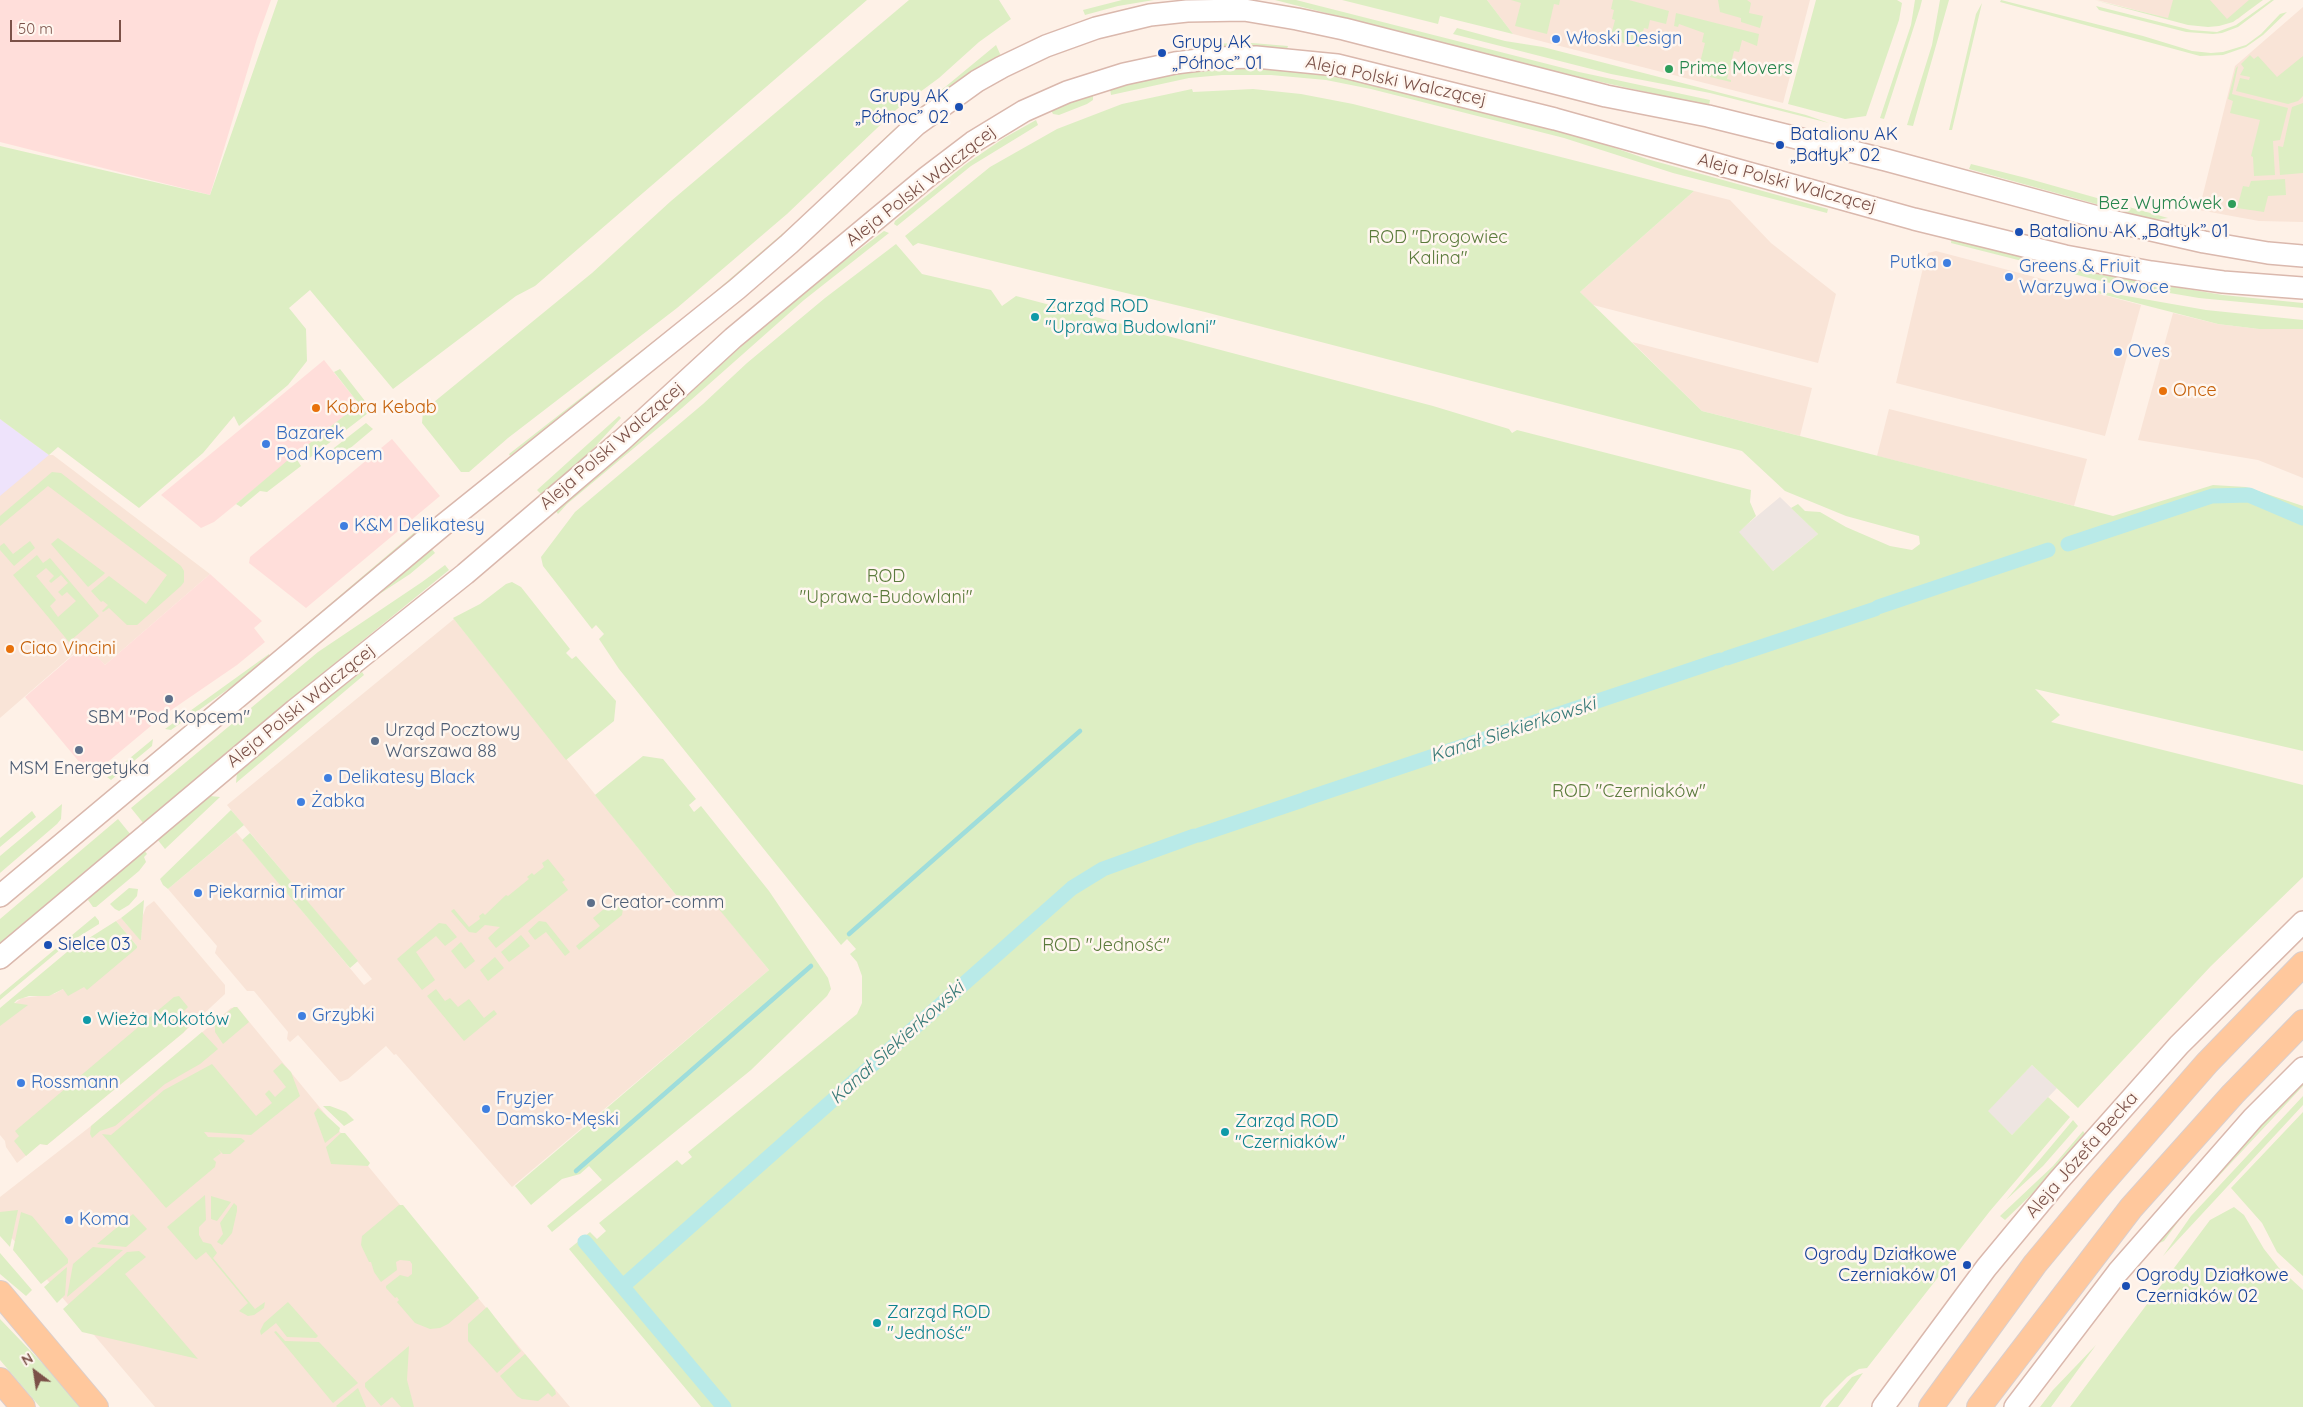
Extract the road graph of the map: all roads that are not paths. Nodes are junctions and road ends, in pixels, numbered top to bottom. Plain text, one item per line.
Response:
1 (2303, 256) edge
2 (2303, 288) edge
3 (0, 896) edge
4 (2303, 922) edge
5 (0, 958) edge
6 (2303, 964) edge
7 (2303, 1022) edge
8 (2303, 1068) edge
9 (0, 1293) edge
10 (0, 1380) edge
11 (23, 1407) edge
12 (96, 1407) edge
13 (1883, 1407) edge
14 (1931, 1407) edge
15 (1979, 1407) edge
16 (2015, 1407) edge

1 - 3 main road, Aleja Polski Walczącej
2 - 5 main road, Aleja Polski Walczącej
4 - 13 main road, Aleja Józefa Becka
6 - 14 main road, Aleja Józefa Becka
7 - 15 main road
8 - 16 main road
9 - 12 main road
10 - 11 main road

